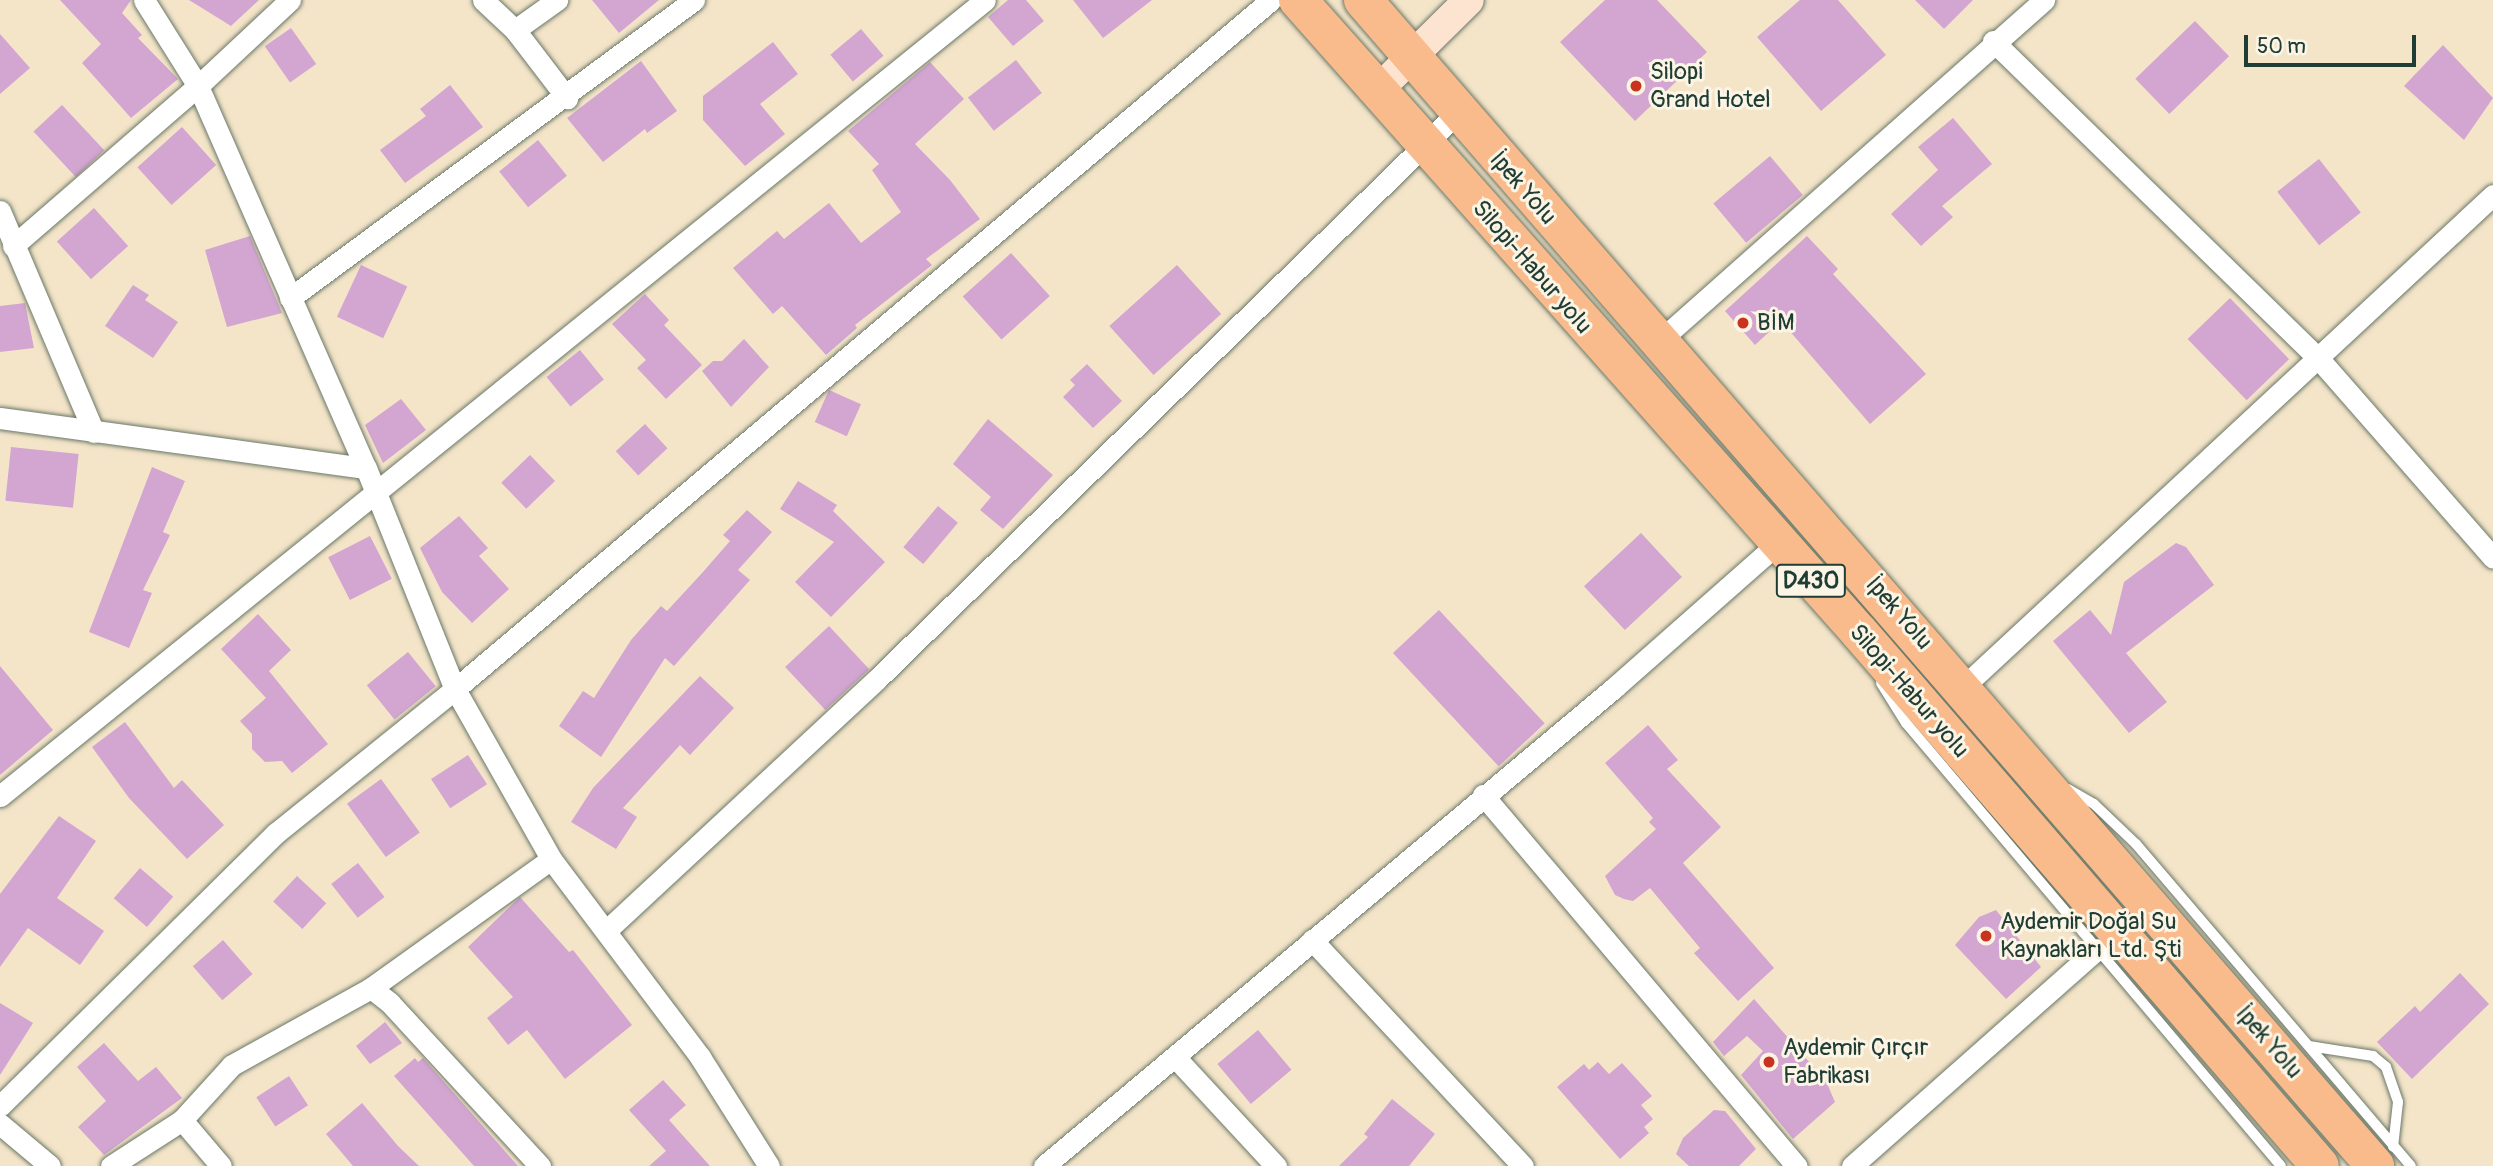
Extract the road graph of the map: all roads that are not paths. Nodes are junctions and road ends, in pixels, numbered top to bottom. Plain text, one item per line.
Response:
1 (144, 0) edge
2 (290, 0) edge
3 (483, 0) edge
4 (557, 0) edge
5 (694, 0) edge
6 (985, 0) edge
7 (1271, 0) edge
8 (1298, 0) edge
9 (1363, 0) edge
10 (1469, 0) edge
11 (2044, 0) edge
12 (515, 30) junction
13 (1993, 41) junction
14 (1411, 57) junction
15 (198, 86) junction
16 (1377, 91) junction
17 (567, 98) junction
18 (1457, 113) junction
19 (1423, 143) junction
20 (2490, 204) edge
21 (0, 211) edge
22 (13, 246) junction
23 (290, 298) junction
24 (1658, 342) junction
25 (2319, 359) junction
26 (0, 418) edge
27 (94, 432) junction
28 (366, 468) junction
29 (374, 493) junction
30 (1777, 544) junction
31 (2493, 558) edge
32 (1859, 632) junction
33 (1963, 687) junction
34 (455, 689) junction
35 (2042, 780) junction
36 (1483, 795) junction
37 (0, 796) edge
38 (551, 859) junction
39 (608, 929) junction
40 (1312, 940) junction
41 (2097, 949) junction
42 (371, 988) junction
43 (2309, 1046) junction
44 (1175, 1057) junction
45 (0, 1106) edge
46 (181, 1120) junction
47 (0, 1124) edge
48 (2386, 1156) edge
49 (50, 1166) edge
50 (111, 1166) edge
51 (221, 1166) edge
52 (540, 1166) edge
53 (769, 1166) edge
54 (1044, 1166) edge
55 (1276, 1166) edge
56 (1522, 1166) edge
57 (1797, 1166) edge
58 (1852, 1166) edge
59 (2281, 1166) edge
60 (2320, 1166) edge
61 (2411, 1166) edge

1 - 15 street
2 - 15 street
3 - 12 street
4 - 12 street
5 - 17 street
6 - 29 street
7 - 34 street
8 - 16 highway, Silopi-Habur yolu / D430
9 - 14 highway, İpek Yolu / D430
10 - 14 street
11 - 13 street
12 - 17 street
13 - 24 street
13 - 25 street
14 - 16 street
14 - 18 highway, İpek Yolu / D430
15 - 22 street
15 - 23 street
16 - 19 highway, Silopi-Habur yolu / D430
17 - 23 street
18 - 19 street
18 - 24 highway, İpek Yolu / D430
19 - 30 highway, Silopi-Habur yolu / D430
19 - 39 street
20 - 25 street
21 - 22 street
22 - 27 street
23 - 28 street
24 - 33 highway, İpek Yolu / D430
25 - 31 street
25 - 33 street
26 - 27 street
27 - 28 street
28 - 29 street
29 - 34 street
29 - 37 street
30 - 32 highway, Silopi-Habur yolu / D430
30 - 36 street
32 - 41 lane
32 - 60 highway, Silopi-Habur yolu / D430
33 - 35 highway, İpek Yolu / D430
34 - 38 street
34 - 45 street
35 - 43 lane
35 - 48 highway, İpek Yolu / D430
36 - 40 street
36 - 57 street
38 - 39 street
38 - 42 street
39 - 53 street
40 - 44 street
40 - 56 street
41 - 58 street
41 - 59 lane
42 - 46 street
42 - 52 street
43 - 48 lane
43 - 48 lane
44 - 54 street
44 - 55 street
46 - 50 street
46 - 51 street
47 - 49 street
48 - 61 lane

